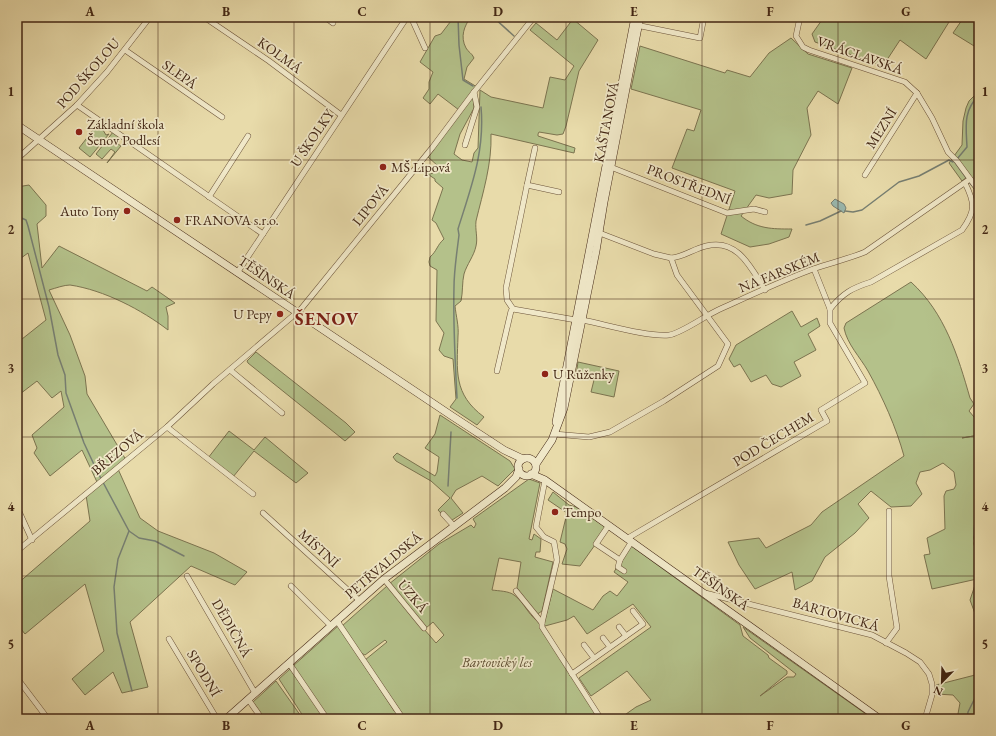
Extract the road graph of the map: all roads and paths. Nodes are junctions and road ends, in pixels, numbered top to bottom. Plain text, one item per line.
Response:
1 (150, 17) edge
2 (204, 17) edge
3 (325, 17) edge
4 (408, 17) edge
5 (411, 17) edge
6 (534, 17) edge
7 (635, 17) edge
8 (640, 17) edge
9 (704, 17) edge
10 (800, 17) edge
11 (333, 23) dead end
12 (636, 25) junction
13 (425, 48) dead end
14 (125, 50) junction
15 (474, 92) junction
16 (917, 93) junction
17 (78, 105) junction
18 (342, 115) junction
19 (222, 117) dead end
20 (17, 125) edge
21 (248, 136) dead end
22 (40, 140) junction
23 (465, 145) dead end
24 (535, 148) dead end
25 (17, 159) edge
26 (608, 166) junction
27 (865, 175) dead end
28 (968, 180) junction
29 (527, 185) junction
30 (979, 191) edge
31 (559, 192) dead end
32 (209, 197) junction
33 (764, 212) dead end
34 (595, 231) junction
35 (263, 234) junction
36 (671, 258) junction
37 (814, 269) junction
38 (237, 273) junction
39 (765, 290) junction
40 (513, 309) junction
41 (830, 309) junction
42 (297, 313) junction
43 (706, 316) junction
44 (579, 320) junction
45 (230, 370) junction
46 (497, 371) dead end
47 (282, 413) dead end
48 (166, 427) junction
49 (554, 434) junction
50 (545, 451) junction
51 (523, 463) junction
52 (532, 471) junction
53 (545, 480) junction
54 (505, 488) junction
55 (253, 494) dead end
56 (17, 507) edge
57 (889, 511) dead end
58 (263, 513) dead end
59 (443, 514) dead end
60 (979, 523) edge
61 (609, 525) junction
62 (454, 526) junction
63 (32, 540) junction
64 (630, 540) junction
65 (17, 551) edge
66 (979, 557) edge
67 (620, 560) junction
68 (624, 571) dead end
69 (187, 576) dead end
70 (384, 579) junction
71 (290, 586) dead end
72 (516, 591) dead end
73 (704, 592) junction
74 (360, 600) junction
75 (633, 611) dead end
76 (542, 622) junction
77 (334, 624) junction
78 (619, 627) dead end
79 (424, 628) dead end
80 (626, 636) junction
81 (603, 638) dead end
82 (169, 639) dead end
83 (886, 643) junction
84 (584, 645) dead end
85 (610, 647) junction
86 (594, 658) junction
87 (289, 663) junction
88 (572, 674) junction
89 (17, 678) edge
90 (256, 693) junction
91 (248, 699) junction
92 (48, 719) edge
93 (217, 719) edge
94 (226, 719) edge
95 (262, 719) edge
96 (327, 719) edge
97 (403, 719) edge
98 (601, 719) edge
99 (880, 719) edge
100 (925, 719) edge

1 - 14 street, POD ŠKOLOU
2 - 18 street, KOLMÁ
3 - 11 street
4 - 18 street, U ŠKOLKY
5 - 13 street
6 - 15 street, LIPOVÁ
7 - 12 main road, KAŠTANOVÁ
8 - 12 main road, KAŠTANOVÁ
9 - 12 street
10 - 16 street, VRÁCLAVSKÁ
12 - 26 main road, KAŠTANOVÁ
14 - 17 street, POD ŠKOLOU
14 - 19 street, SLEPÁ
15 - 23 street
15 - 42 street, LIPOVÁ
16 - 27 street, MEZNÍ
16 - 28 street, VRÁCLAVSKÁ
17 - 22 street, POD ŠKOLOU
17 - 32 street
18 - 35 street, U ŠKOLKY
20 - 22 main road, TĚŠÍNSKÁ
21 - 32 street
22 - 25 street, POD ŠKOLOU
22 - 38 main road, TĚŠÍNSKÁ
24 - 29 street
26 - 33 street, PROSTŘEDNÍ
26 - 34 main road, KAŠTANOVÁ
28 - 30 street, VRÁCLAVSKÁ
28 - 37 street, NA FARSKÉM
28 - 41 street
29 - 31 street
29 - 40 street
32 - 35 street
34 - 36 street
34 - 44 main road, KAŠTANOVÁ
35 - 38 street, U ŠKOLKY
36 - 39 street
36 - 43 street
37 - 39 street, NA FARSKÉM
37 - 41 street, POD ČECHEM
38 - 42 main road, TĚŠÍNSKÁ
39 - 43 street, NA FARSKÉM
40 - 44 street, NA FARSKÉM
40 - 46 street
41 - 64 street, POD ČECHEM
42 - 45 street, BŘEZOVÁ
42 - 51 main road, TĚŠÍNSKÁ
43 - 44 street, NA FARSKÉM
43 - 49 street
44 - 49 main road, KAŠTANOVÁ
45 - 47 street
45 - 48 street, BŘEZOVÁ
48 - 55 street
48 - 63 street, BŘEZOVÁ
49 - 50 main road, KAŠTANOVÁ
50 - 51 main road
50 - 52 main road, KAŠTANOVÁ
51 - 52 main road
51 - 52 main road
51 - 54 main road, PETŘVALDSKÁ
52 - 53 main road, TĚŠÍNSKÁ
52 - 54 main road, PETŘVALDSKÁ
53 - 61 main road, TĚŠÍNSKÁ
53 - 76 street
54 - 62 main road, PETŘVALDSKÁ
56 - 63 street
57 - 83 street
58 - 74 street, MÍSTNÍ
59 - 62 street
60 - 66 street
61 - 64 main road, TĚŠÍNSKÁ
61 - 67 street
62 - 70 main road, PETŘVALDSKÁ
63 - 65 street, BŘEZOVÁ
64 - 67 street
64 - 73 main road, TĚŠÍNSKÁ
67 - 68 street
69 - 90 street, DĚDIČNÁ
70 - 74 main road, PETŘVALDSKÁ
70 - 79 street, ÚZKÁ
71 - 77 street
72 - 76 street
73 - 83 street, BARTOVICKÁ
73 - 99 main road, TĚŠÍNSKÁ
74 - 77 main road, PETŘVALDSKÁ
75 - 80 street
76 - 88 street
77 - 87 main road, PETŘVALDSKÁ
77 - 97 street
78 - 80 street
80 - 85 street
81 - 85 street
82 - 93 street, SPODNÍ
83 - 100 street, BARTOVICKÁ
84 - 86 street
85 - 86 street
86 - 88 street
87 - 90 main road, PETŘVALDSKÁ
87 - 96 street
88 - 98 street
89 - 92 street
90 - 91 main road, PETŘVALDSKÁ
91 - 94 main road, PETŘVALDSKÁ
91 - 95 street

